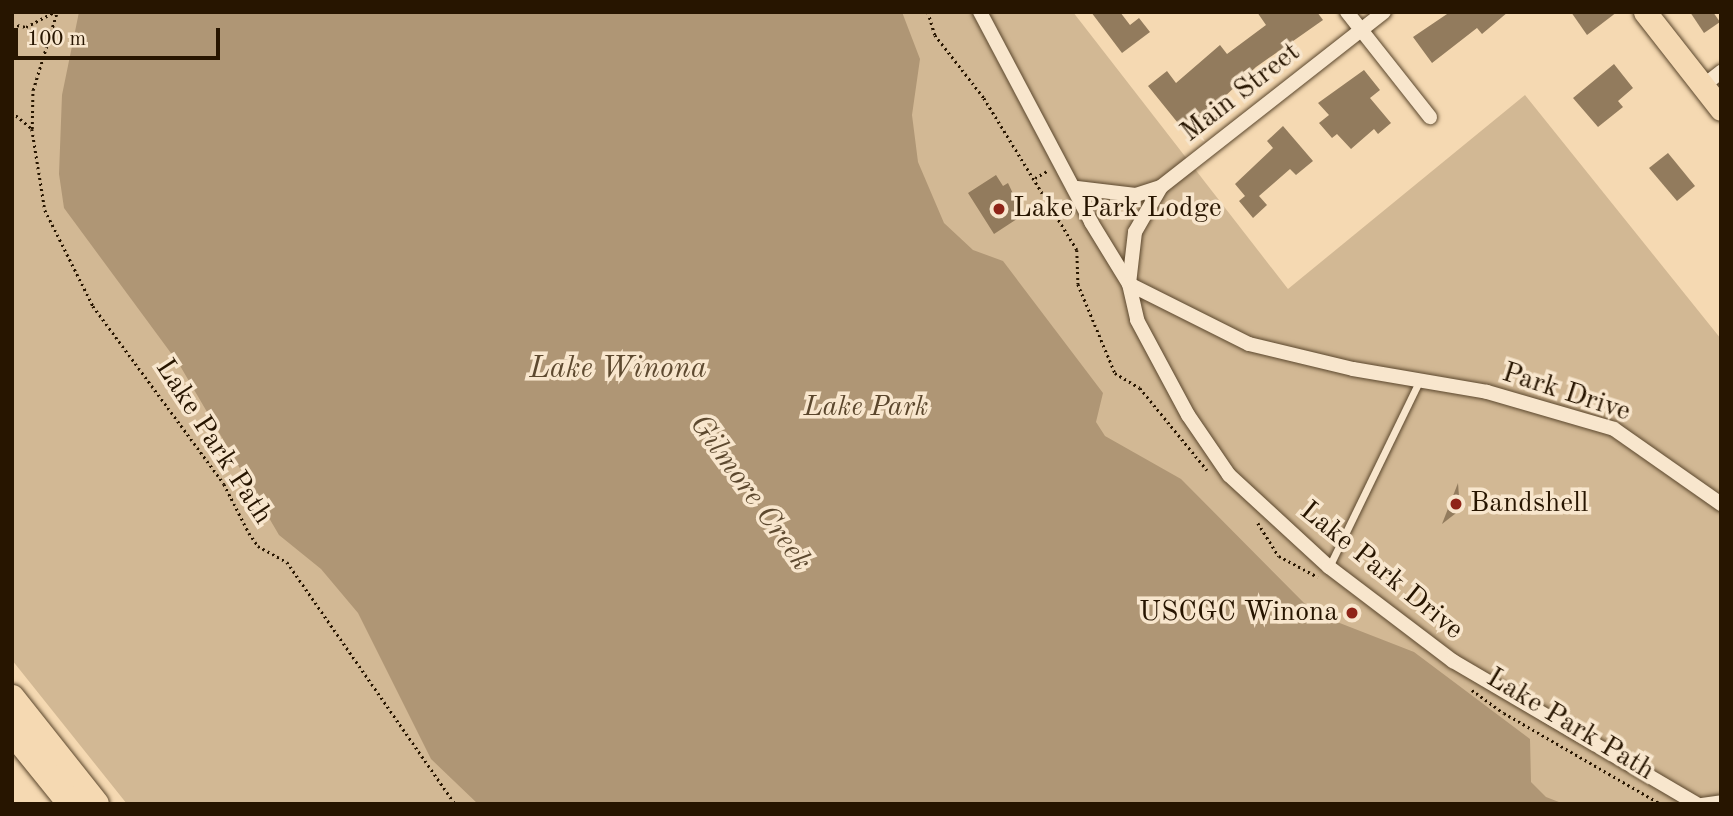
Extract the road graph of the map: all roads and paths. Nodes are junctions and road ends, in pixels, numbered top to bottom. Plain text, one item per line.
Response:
1 (55, 12) edge
2 (928, 12) edge
3 (980, 12) edge
4 (1347, 12) edge
5 (1384, 12) edge
6 (1645, 12) edge
7 (12, 24) edge
8 (1361, 30) junction
9 (1712, 79) edge
10 (1721, 109) edge
11 (12, 112) edge
12 (1430, 117) dead end
13 (32, 129) junction
14 (1161, 187) junction
15 (1077, 188) junction
16 (1129, 284) junction
17 (1419, 382) junction
18 (1214, 477) dead end
19 (1721, 504) edge
20 (1256, 520) dead end
21 (1329, 567) junction
22 (1327, 582) dead end
23 (1465, 684) dead end
24 (12, 698) edge
25 (12, 731) edge
26 (1721, 798) edge
27 (1695, 803) edge
28 (71, 804) edge
29 (96, 804) edge
30 (455, 804) edge
31 (1661, 804) edge

1 - 7 path
1 - 13 path, Lake Park Path
2 - 18 path
3 - 15 street
4 - 8 street
5 - 8 street, Main Street
6 - 9 main road
8 - 12 street
8 - 14 street, Main Street
9 - 10 main road
11 - 13 path
13 - 30 path, Lake Park Path
14 - 15 street, Main Street
14 - 16 street, Main Street
15 - 16 street
16 - 17 street, Park Drive
16 - 21 street, Lake Park Drive
17 - 19 street, Park Drive
17 - 21 lane
20 - 22 path
21 - 27 street, Lake Park Drive
23 - 31 path, Lake Park Path
24 - 29 highway
25 - 28 highway
26 - 27 lane

